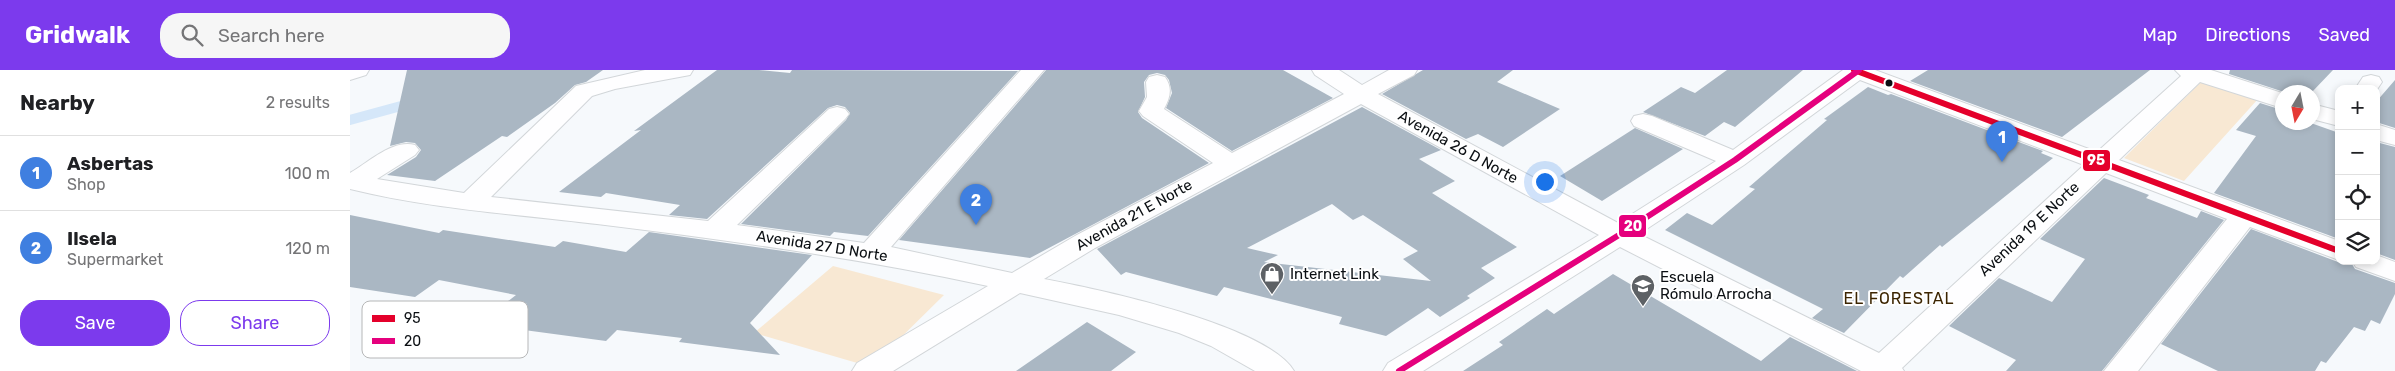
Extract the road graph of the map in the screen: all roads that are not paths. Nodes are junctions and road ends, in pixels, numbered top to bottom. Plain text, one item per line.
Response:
1 (358, 70) edge
2 (682, 70) edge
3 (1033, 70) edge
4 (1323, 70) edge
5 (1406, 70) edge
6 (1857, 70) edge
7 (2194, 71) edge
8 (350, 73) edge
9 (1157, 82) dead end
10 (1362, 95) junction
11 (2275, 99) edge
12 (2320, 113) edge
13 (837, 114) dead end
14 (2335, 118) edge
15 (1643, 122) dead end
16 (2380, 133) edge
17 (2395, 138) edge
18 (406, 150) dead end
19 (1735, 160) junction
20 (2101, 161) junction
21 (1231, 163) junction
22 (352, 182) edge
23 (470, 203) junction
24 (2245, 215) junction
25 (714, 231) junction
26 (1619, 235) junction
27 (2335, 249) edge
28 (871, 252) junction
29 (2377, 265) edge
30 (2395, 272) edge
31 (1014, 282) junction
32 (1885, 370) edge
33 (868, 371) edge
34 (1278, 371) edge
35 (1399, 371) edge
36 (2120, 371) edge

1 - 8 street
2 - 23 street
3 - 28 street
4 - 10 street, Avenida 26 D Norte
5 - 10 street, Avenida 21 E Norte
6 - 19 street
6 - 20 street
7 - 11 street
7 - 20 street, Avenida 19 E Norte
9 - 21 street
10 - 21 street, Avenida 21 E Norte
10 - 26 street, Avenida 26 D Norte
12 - 14 street
13 - 25 street
15 - 19 street
16 - 17 street
18 - 22 street
19 - 26 street
20 - 24 street
20 - 32 street, Avenida 19 E Norte
21 - 31 street, Avenida 21 E Norte
22 - 23 street, Avenida 27 D Norte
23 - 25 street, Avenida 27 D Norte
24 - 27 street
24 - 36 street
25 - 28 street, Avenida 27 D Norte
26 - 32 street, Avenida 26 D Norte
26 - 35 street
28 - 31 street, Avenida 27 D Norte
29 - 30 street
31 - 33 street, Avenida 21 E Norte
31 - 34 street, Avenida 27 D Norte

